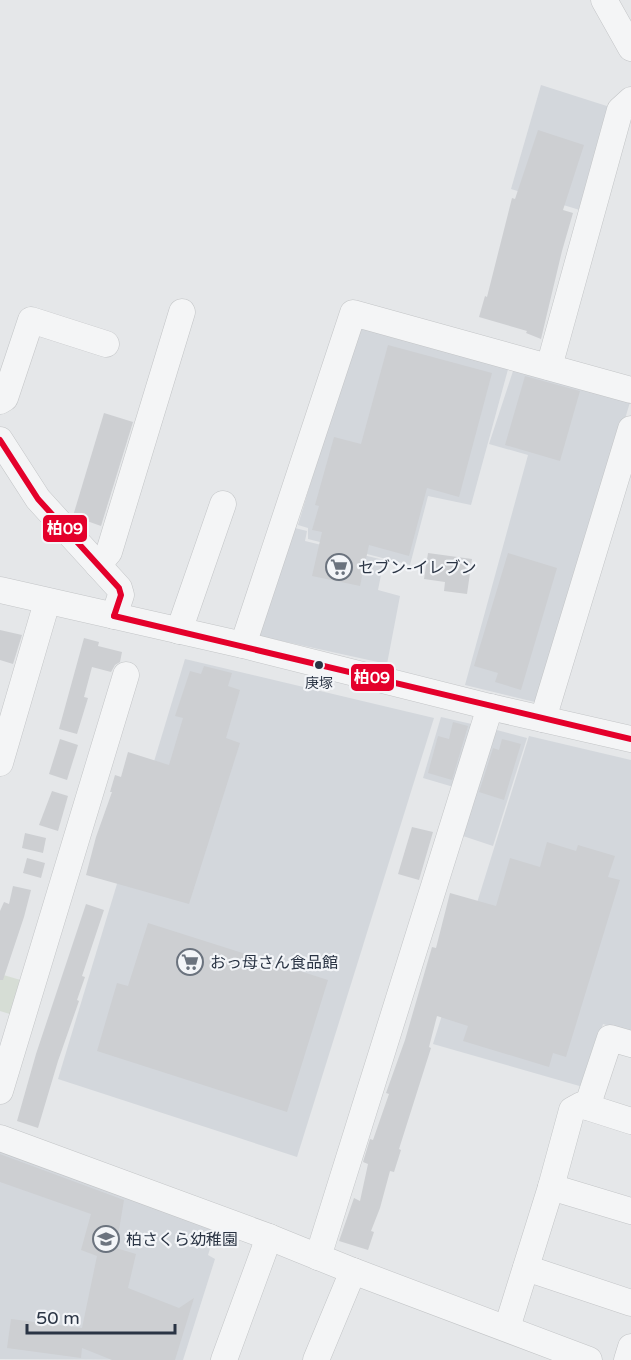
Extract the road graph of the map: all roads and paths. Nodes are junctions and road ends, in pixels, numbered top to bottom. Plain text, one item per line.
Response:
1 (616, 9) edge
2 (631, 48) edge
3 (631, 100) edge
4 (182, 312) dead end
5 (106, 344) dead end
6 (549, 367) junction
7 (631, 390) edge
8 (0, 401) edge
9 (631, 429) edge
10 (0, 440) edge
11 (223, 504) dead end
12 (98, 565) junction
13 (0, 590) edge
14 (47, 602) junction
15 (114, 616) junction
16 (179, 631) junction
17 (243, 645) junction
18 (126, 675) dead end
19 (490, 707) junction
20 (543, 719) junction
21 (631, 739) edge
22 (0, 763) edge
23 (631, 1044) edge
24 (0, 1091) edge
25 (586, 1107) junction
26 (631, 1121) edge
27 (0, 1138) edge
28 (551, 1186) junction
29 (631, 1211) edge
30 (269, 1237) junction
31 (318, 1257) junction
32 (526, 1268) junction
33 (353, 1271) junction
34 (631, 1303) edge
35 (507, 1328) junction
36 (631, 1347) edge
37 (224, 1360) edge
38 (316, 1360) edge
39 (588, 1360) edge
40 (627, 1360) edge

1 - 2 street
3 - 6 street
4 - 12 street
5 - 8 street
6 - 7 street
6 - 17 street
9 - 20 street
10 - 12 street
11 - 16 street
12 - 15 street
13 - 14 street
14 - 15 street
14 - 22 street
15 - 16 street
16 - 17 street
17 - 19 street
18 - 24 street
19 - 20 street
19 - 31 street
20 - 21 street
23 - 25 street
25 - 26 street
25 - 28 street
27 - 30 street
28 - 29 street
28 - 32 street
30 - 31 street
30 - 37 street
31 - 33 street
32 - 34 street
32 - 35 street
33 - 35 street
33 - 38 street
35 - 39 street
36 - 40 street

